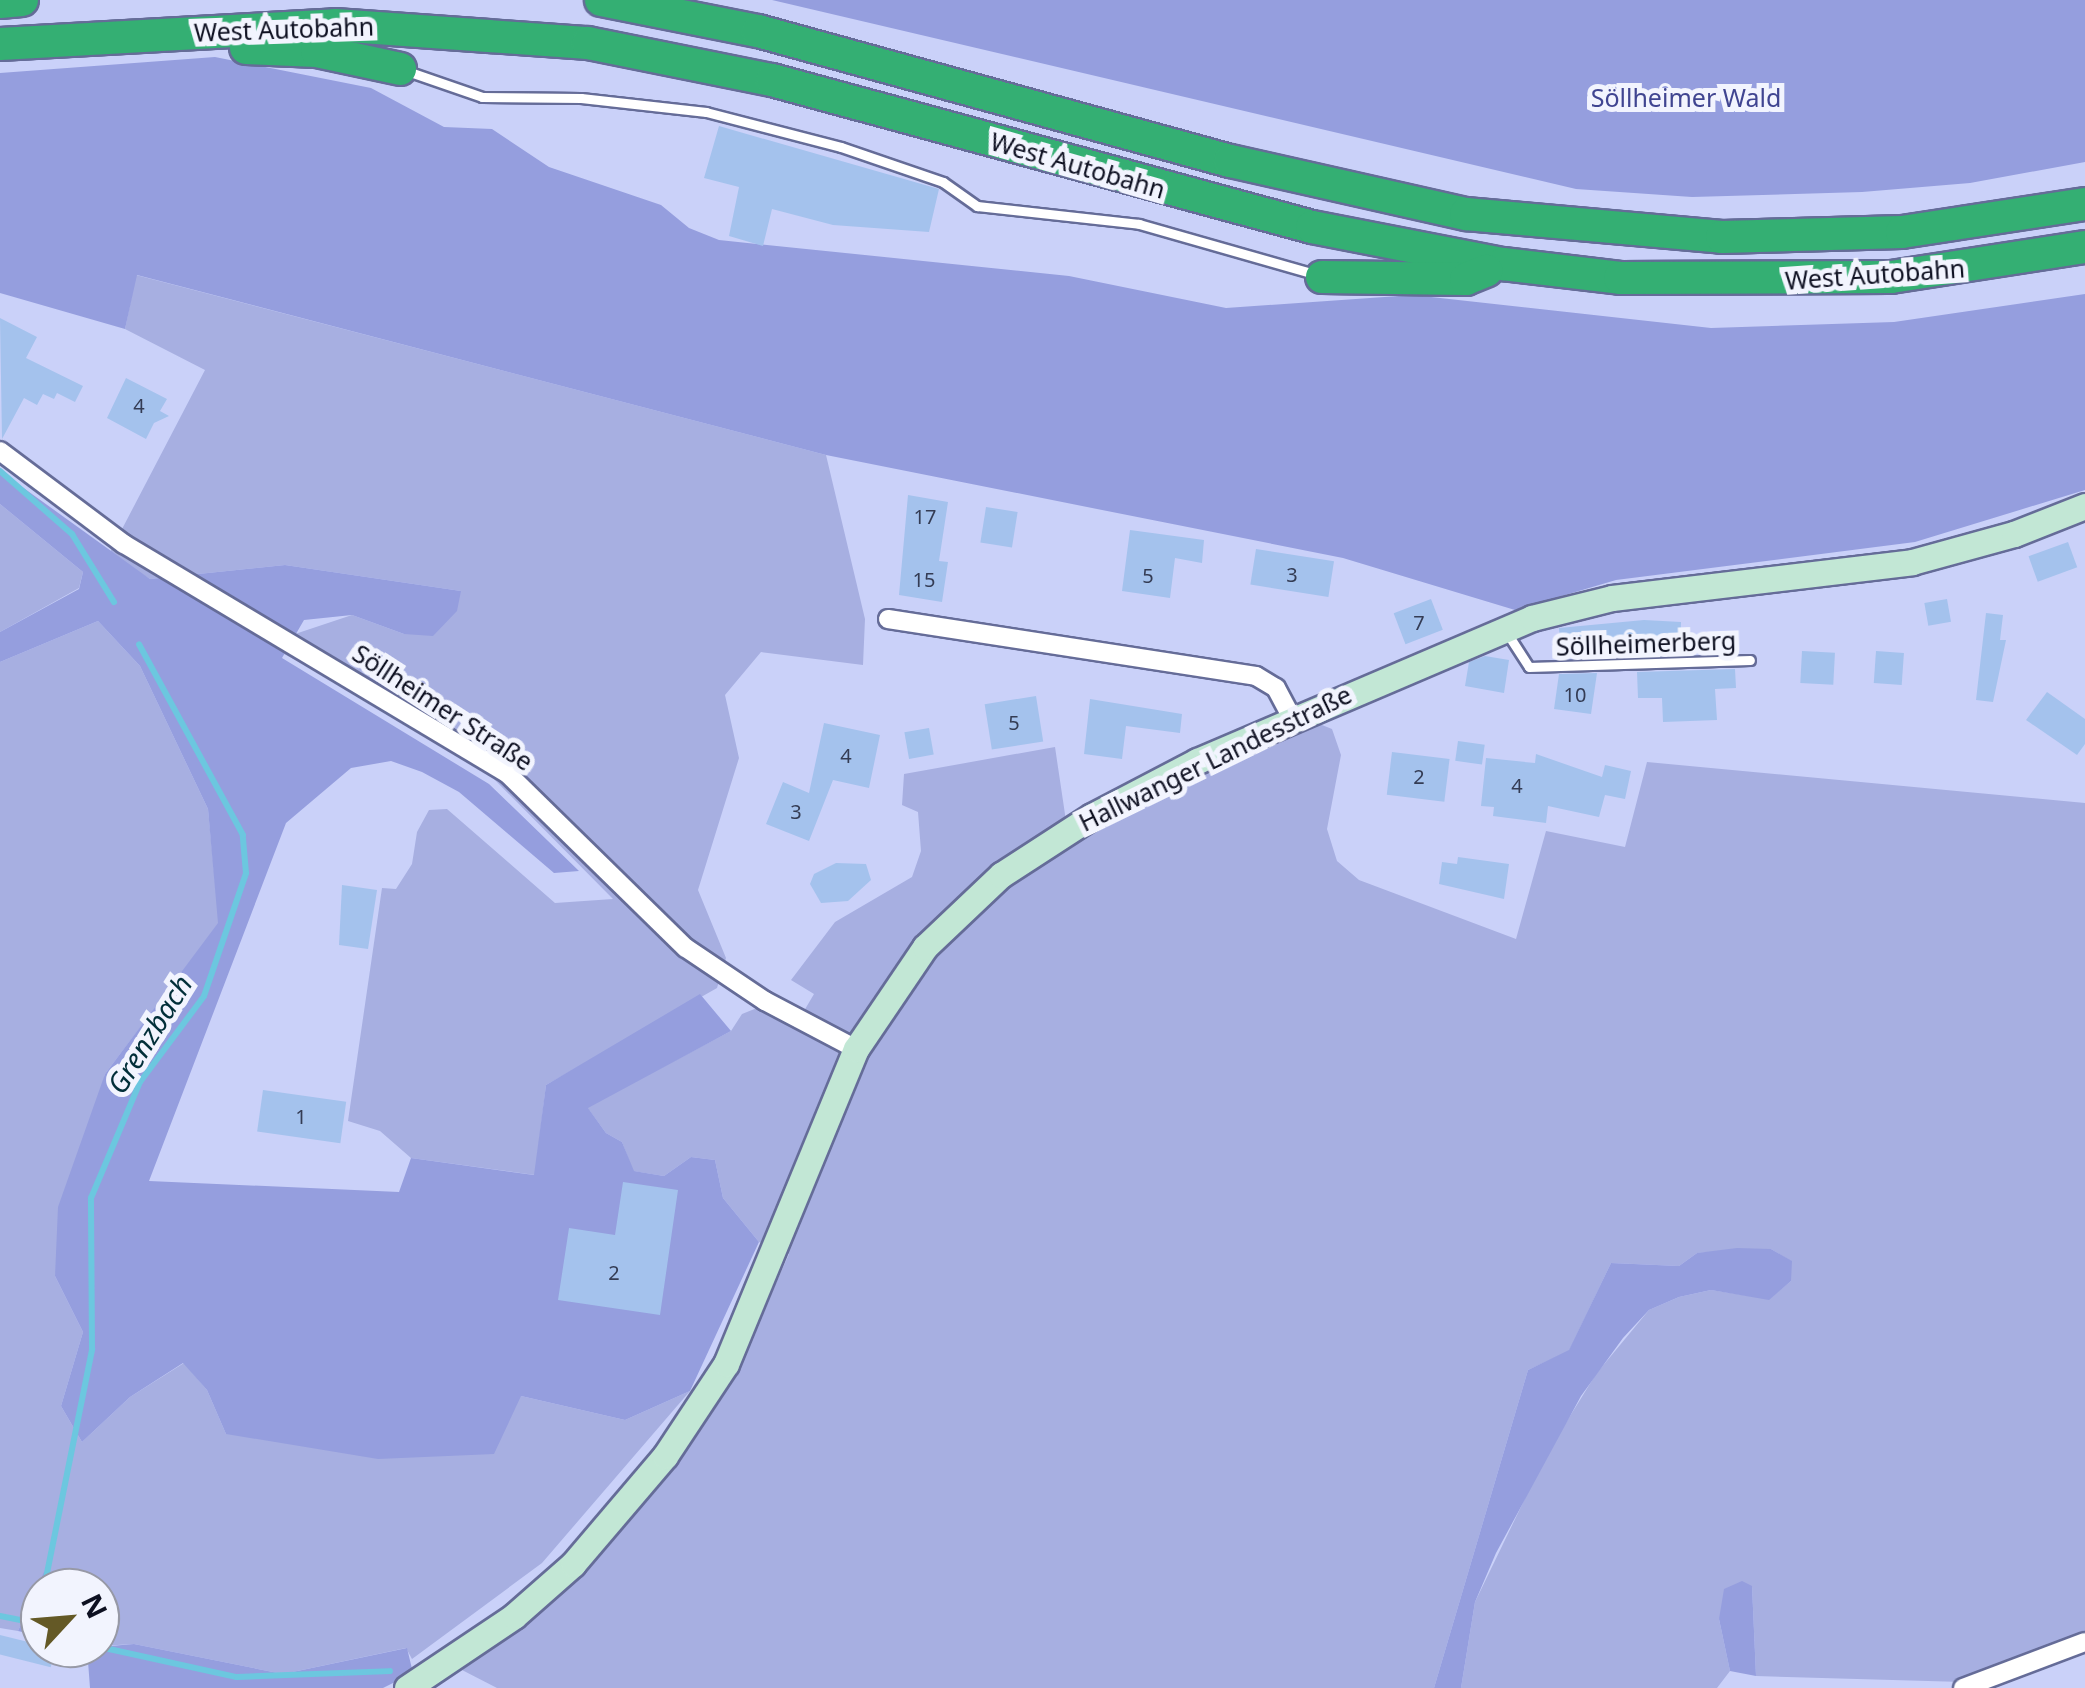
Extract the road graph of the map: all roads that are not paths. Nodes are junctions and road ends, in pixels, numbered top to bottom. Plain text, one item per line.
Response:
1 (22, 0) edge
2 (601, 0) edge
3 (0, 2) edge
4 (179, 33) junction
5 (0, 44) edge
6 (400, 69) joint
7 (2085, 204) edge
8 (2085, 248) edge
9 (1503, 264) junction
10 (1322, 276) joint
11 (0, 452) edge
12 (2085, 506) edge
13 (888, 619) dead end
14 (1504, 628) junction
15 (1750, 660) dead end
16 (1291, 716) junction
17 (856, 1048) junction
18 (2085, 1642) edge
19 (407, 1688) edge
20 (1963, 1688) edge

1 - 3 highway
2 - 7 highway, West Autobahn
4 - 5 highway, West Autobahn
4 - 6 highway
4 - 9 highway, West Autobahn
6 - 10 lane
8 - 9 highway, West Autobahn
9 - 10 highway
11 - 17 street, Söllheimer Straße
12 - 14 street, Hallwanger Landesstraße
13 - 16 street
14 - 15 lane, Söllheimerberg
14 - 16 street, Hallwanger Landesstraße
16 - 17 street, Hallwanger Landesstraße
17 - 19 street, Hallwanger Landesstraße
18 - 20 street

